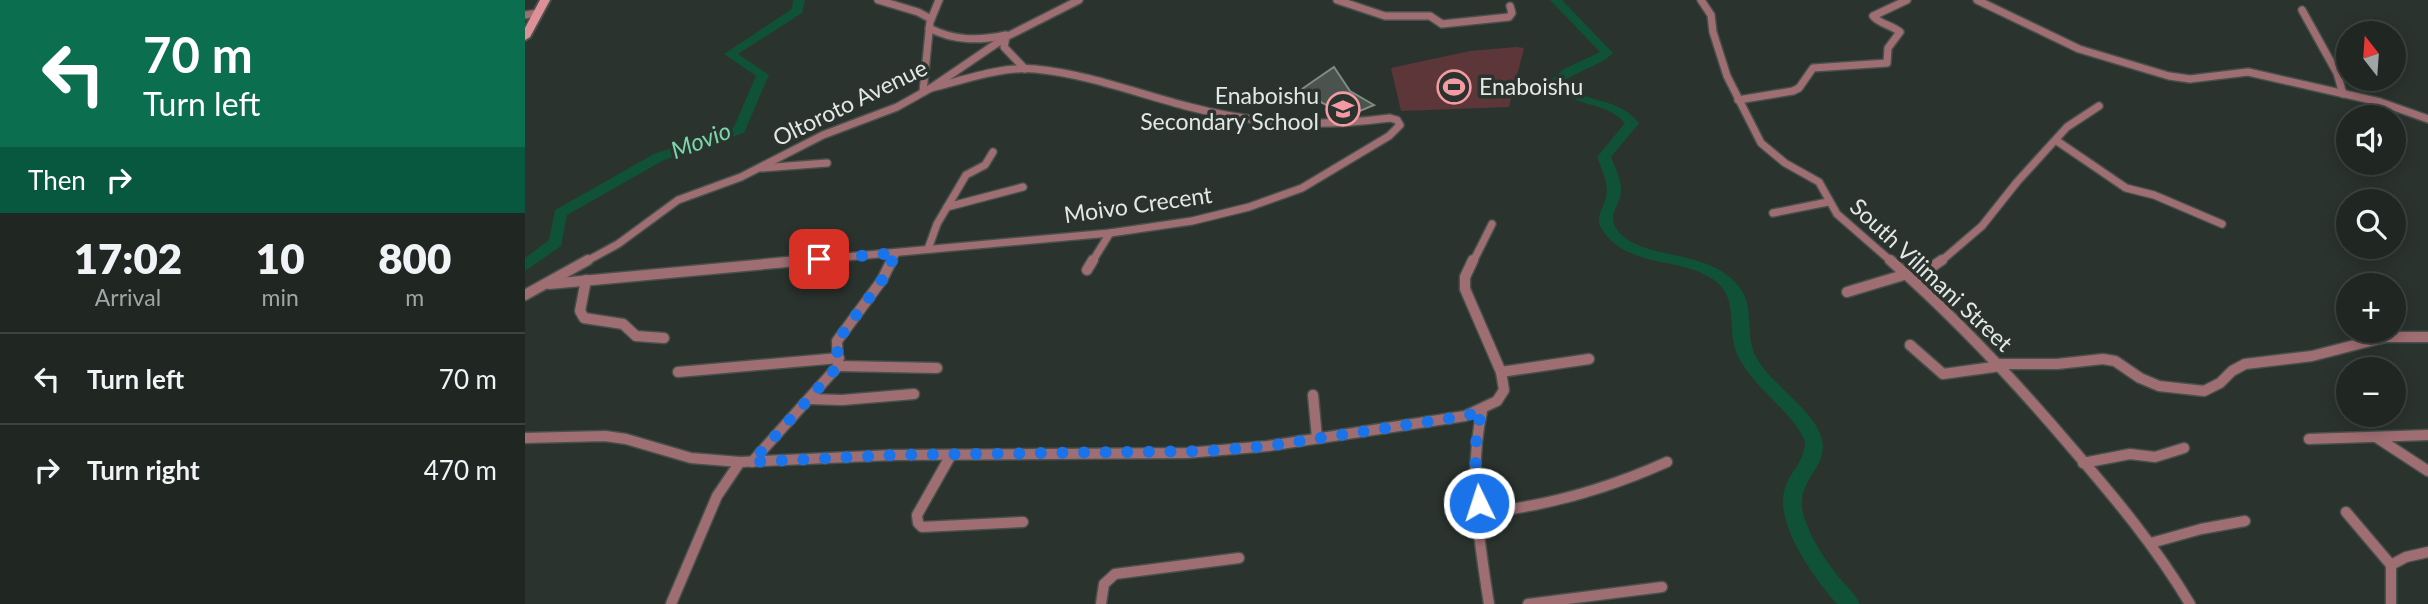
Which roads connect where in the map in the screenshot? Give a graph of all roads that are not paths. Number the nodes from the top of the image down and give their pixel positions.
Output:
1 (545, 0) edge
2 (878, 0) edge
3 (939, 0) edge
4 (1079, 0) edge
5 (1337, 0) edge
6 (1701, 0) edge
7 (1907, 0) edge
8 (1977, 0) edge
9 (1510, 6) dead end
10 (2302, 10) dead end
11 (538, 13) junction
12 (525, 15) edge
13 (931, 19) junction
14 (929, 28) junction
15 (1016, 32) junction
16 (525, 37) edge
17 (1006, 37) junction
18 (1025, 69) junction
19 (927, 90) junction
20 (2343, 94) junction
21 (1738, 100) junction
22 (2098, 106) dead end
23 (2428, 119) edge
24 (2057, 141) junction
25 (993, 152) dead end
26 (827, 163) dead end
27 (761, 168) junction
28 (1023, 187) dead end
29 (1828, 202) junction
30 (947, 207) junction
31 (1773, 213) dead end
32 (2222, 223) dead end
33 (1492, 224) dead end
34 (1109, 233) junction
35 (928, 249) junction
36 (896, 253) junction
37 (1087, 270) dead end
38 (1910, 277) junction
39 (586, 280) junction
40 (549, 284) junction
41 (1847, 292) dead end
42 (525, 295) edge
43 (2428, 337) edge
44 (664, 338) dead end
45 (1910, 345) dead end
46 (1589, 359) dead end
47 (838, 362) junction
48 (2001, 365) junction
49 (937, 368) dead end
50 (678, 372) dead end
51 (1501, 372) junction
52 (914, 394) dead end
53 (1313, 395) dead end
54 (809, 399) junction
55 (1482, 411) junction
56 (2428, 435) edge
57 (2376, 437) junction
58 (525, 438) edge
59 (1317, 439) junction
60 (2309, 439) dead end
61 (2184, 448) dead end
62 (951, 455) junction
63 (746, 462) junction
64 (1667, 462) dead end
65 (2083, 463) junction
66 (2428, 471) edge
67 (2346, 512) dead end
68 (1479, 513) junction
69 (2245, 521) dead end
70 (1023, 522) dead end
71 (2151, 543) junction
72 (2428, 552) edge
73 (1239, 558) dead end
74 (2391, 565) junction
75 (1662, 587) dead end
76 (671, 604) edge
77 (1101, 604) edge
78 (1489, 604) edge
79 (1528, 604) edge
80 (2190, 604) edge
81 (2391, 604) edge

1 - 11 street
2 - 13 street
3 - 13 street
4 - 15 street, Oltoroto Avenue
5 - 9 street
6 - 21 street, South Vilimani Street
7 - 21 street
8 - 20 street
10 - 20 street
11 - 12 street
11 - 16 street
13 - 14 street
14 - 15 street
14 - 19 street
15 - 17 street, Oltoroto Avenue
17 - 18 street
17 - 19 street, Oltoroto Avenue
18 - 19 street, Moivo Crecent
18 - 34 street, Moivo Crecent
19 - 27 street, Oltoroto Avenue
20 - 23 street
21 - 29 street, South Vilimani Street
22 - 24 street
24 - 32 street
24 - 38 street
25 - 30 street
26 - 27 street
27 - 40 street, Oltoroto Avenue
28 - 30 street
29 - 31 street
29 - 38 street, South Vilimani Street
30 - 35 street
33 - 51 street
34 - 35 street, Moivo Crecent
34 - 37 street
35 - 36 street, Moivo Crecent
36 - 39 street, Moivo Crecent
36 - 47 street
38 - 41 street
38 - 48 street, South Vilimani Street
39 - 40 street, Moivo Crecent
39 - 44 street
40 - 42 street, Oltoroto Avenue
43 - 48 street
45 - 48 street
46 - 51 street
47 - 49 street
47 - 50 street
47 - 54 street
48 - 65 street, South Vilimani Street
51 - 55 street
52 - 54 street
53 - 59 street
54 - 63 street
55 - 59 street
55 - 68 street
56 - 57 street
57 - 60 street
57 - 66 street
58 - 63 street
59 - 62 street
61 - 65 street
62 - 63 street
62 - 70 street
63 - 76 street
64 - 68 street
65 - 71 street, South Vilimani Street
67 - 74 street
68 - 78 street
69 - 71 street
71 - 80 street, South Vilimani Street
72 - 74 street
73 - 77 street
74 - 81 street
75 - 79 street

